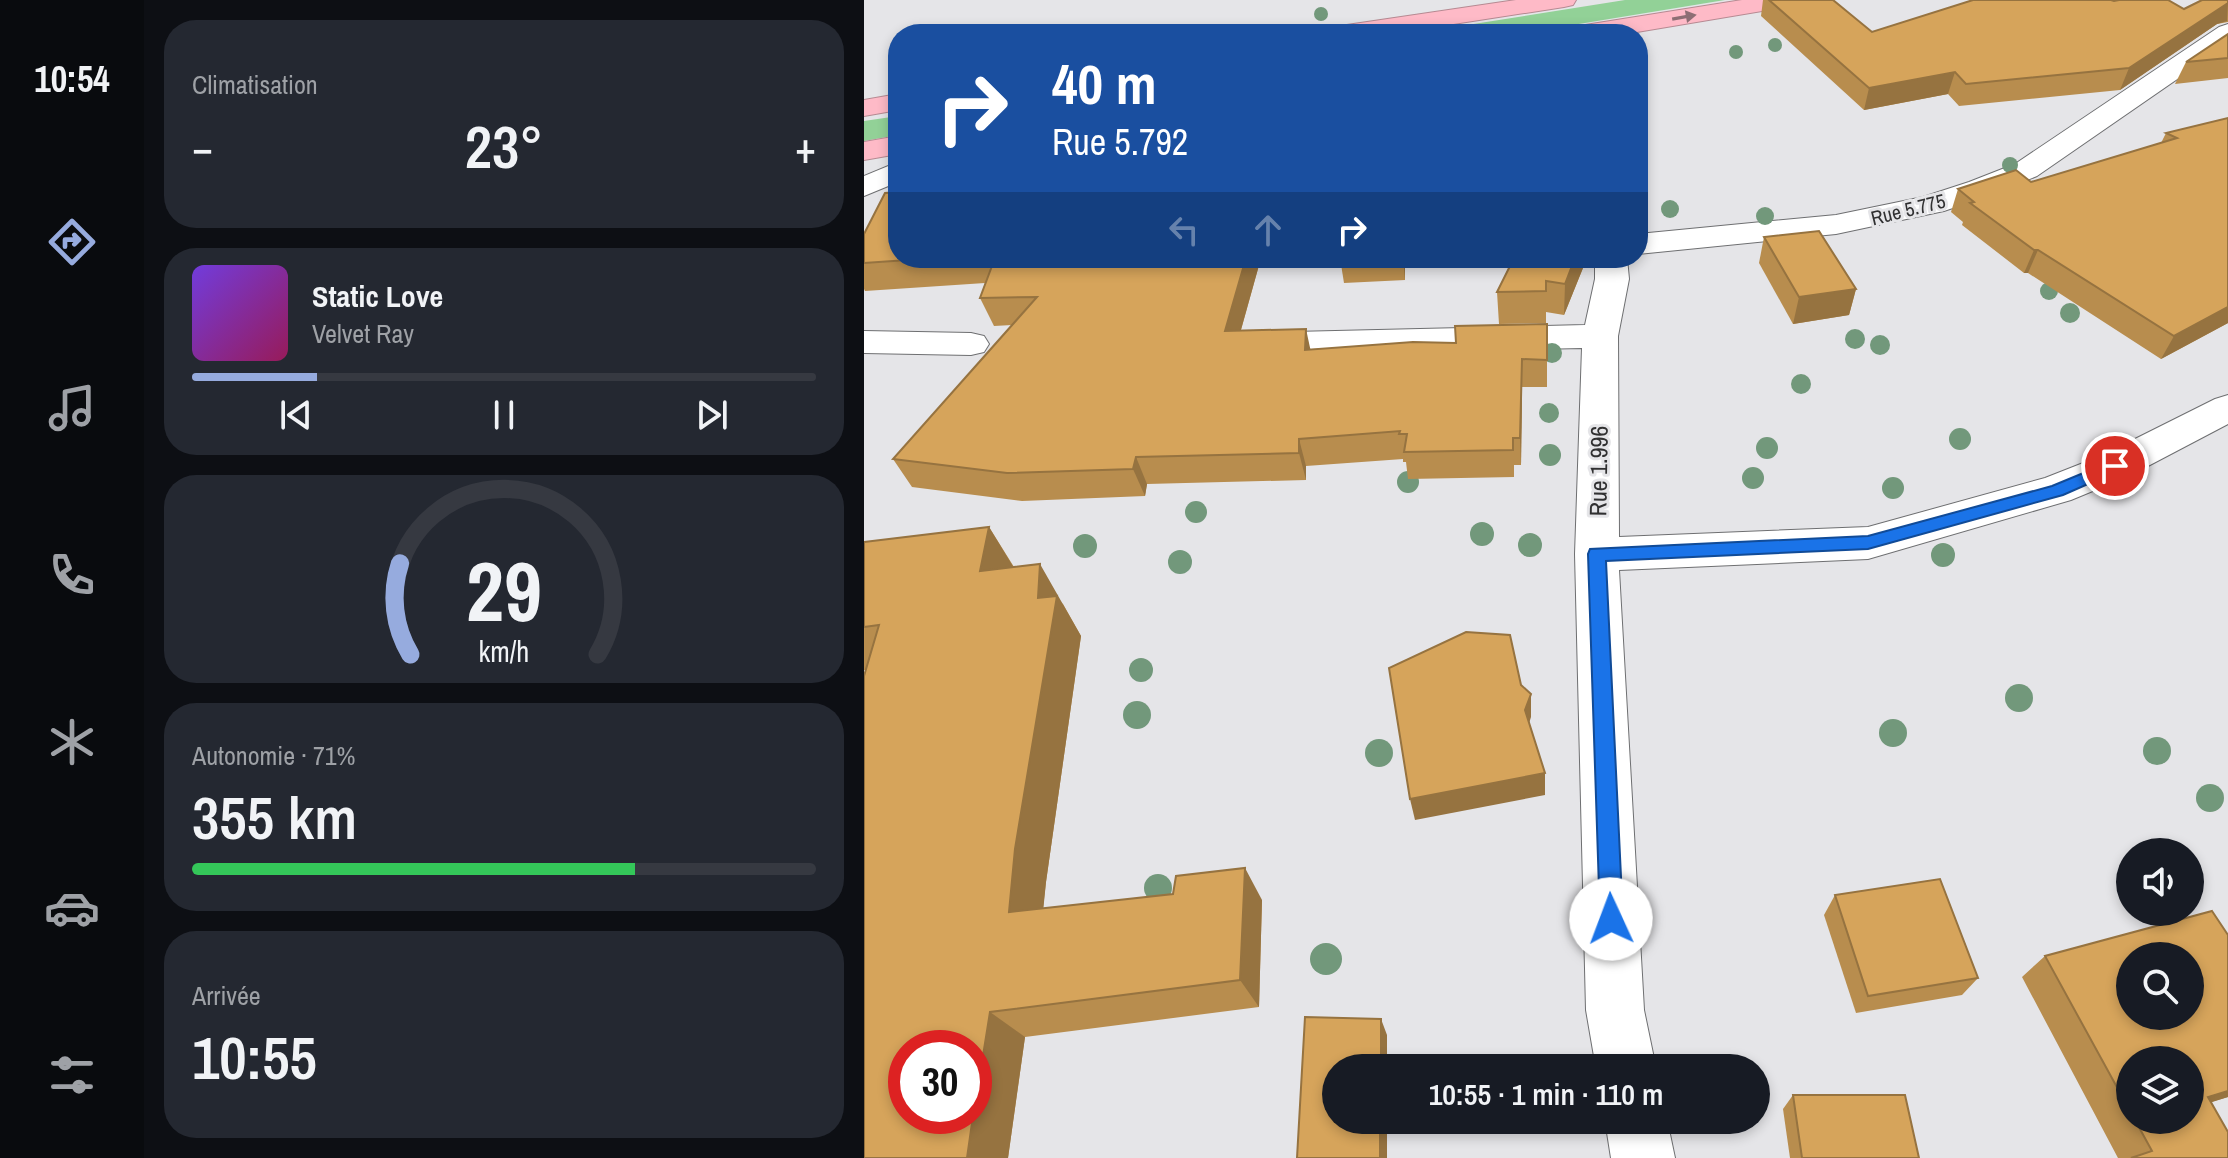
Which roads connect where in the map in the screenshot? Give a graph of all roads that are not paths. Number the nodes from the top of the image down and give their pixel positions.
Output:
1 (1564, 0) edge
2 (1786, 0) edge
3 (1406, 24) edge
4 (1640, 24) edge
5 (2228, 32) edge
6 (888, 104) edge
7 (864, 108) edge
8 (888, 147) edge
9 (864, 151) edge
10 (888, 176) edge
11 (864, 187) edge
12 (1648, 243) edge
13 (1611, 268) edge
14 (1600, 336) junction
15 (864, 342) edge
16 (1293, 343) edge
17 (971, 344) dead end
18 (2228, 408) edge
19 (1597, 554) junction
20 (1623, 1054) edge
21 (1639, 1134) edge
22 (1643, 1158) edge

1 - 3 highway
4 -> 2 highway
5 - 12 street, Rue 5.775
6 - 7 highway
8 - 9 highway
10 - 11 street
13 - 14 street, Rue 1.996
14 - 16 street
14 - 19 street, Rue 1.996
15 - 17 street
18 - 19 street
19 - 20 street, Rue 1.996
21 - 22 street

